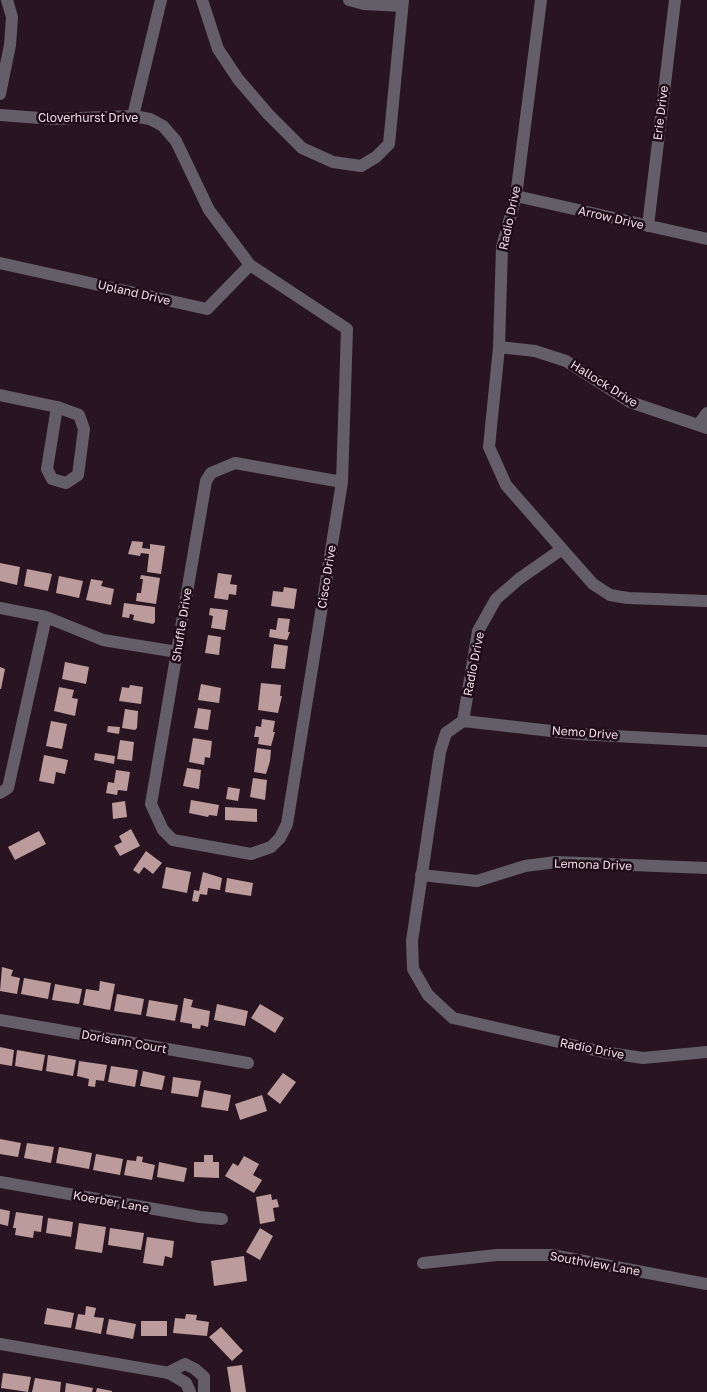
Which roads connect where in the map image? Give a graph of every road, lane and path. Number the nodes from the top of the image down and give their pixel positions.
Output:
1 (7, 0) edge
2 (161, 0) edge
3 (202, 0) edge
4 (349, 0) edge
5 (541, 0) edge
6 (675, 0) edge
7 (402, 3) edge
8 (0, 94) edge
9 (0, 115) edge
10 (133, 116) junction
11 (516, 196) junction
12 (648, 226) junction
13 (707, 240) edge
14 (0, 263) edge
15 (250, 265) junction
16 (347, 329) joint
17 (499, 347) junction
18 (0, 394) edge
19 (57, 407) junction
20 (707, 413) edge
21 (702, 426) edge
22 (342, 482) junction
23 (562, 549) junction
24 (707, 601) edge
25 (0, 608) edge
26 (46, 617) junction
27 (177, 652) junction
28 (463, 721) junction
29 (707, 741) edge
30 (4, 790) edge
31 (151, 804) joint
32 (707, 868) edge
33 (421, 875) junction
34 (0, 1020) edge
35 (707, 1052) edge
36 (248, 1063) dead end
37 (0, 1182) edge
38 (222, 1219) dead end
39 (423, 1263) dead end
40 (707, 1284) edge
41 (0, 1344) edge
42 (167, 1373) junction
43 (188, 1387) edge
44 (204, 1392) edge

1 - 8 street
2 - 10 street
3 - 7 street
4 - 7 street
5 - 11 street, Radio Drive
6 - 12 street, Erie Drive
9 - 10 street, Cloverhurst Drive
10 - 15 street, Cloverhurst Drive
11 - 12 street, Arrow Drive
11 - 17 street, Radio Drive
12 - 13 street, Arrow Drive
14 - 15 street, Upland Drive
15 - 16 street, Cloverhurst Drive
16 - 22 street, Cisco Drive
17 - 21 street, Hallock Drive
17 - 23 street, Radio Drive
18 - 19 street
19 - 19 street
20 - 21 street, Hallock Drive
22 - 27 street, Shuffle Drive
22 - 31 street, Cisco Drive
23 - 24 street
23 - 28 street, Radio Drive
25 - 26 street
26 - 27 street
26 - 30 street
27 - 31 street, Shuffle Drive
28 - 29 street, Nemo Drive
28 - 33 street, Radio Drive
32 - 33 street, Lemona Drive
33 - 35 street, Radio Drive
34 - 36 street, Dorisann Court
37 - 38 street, Koerber Lane
39 - 40 street, Southview Lane
41 - 42 street
42 - 43 street
42 - 44 street

